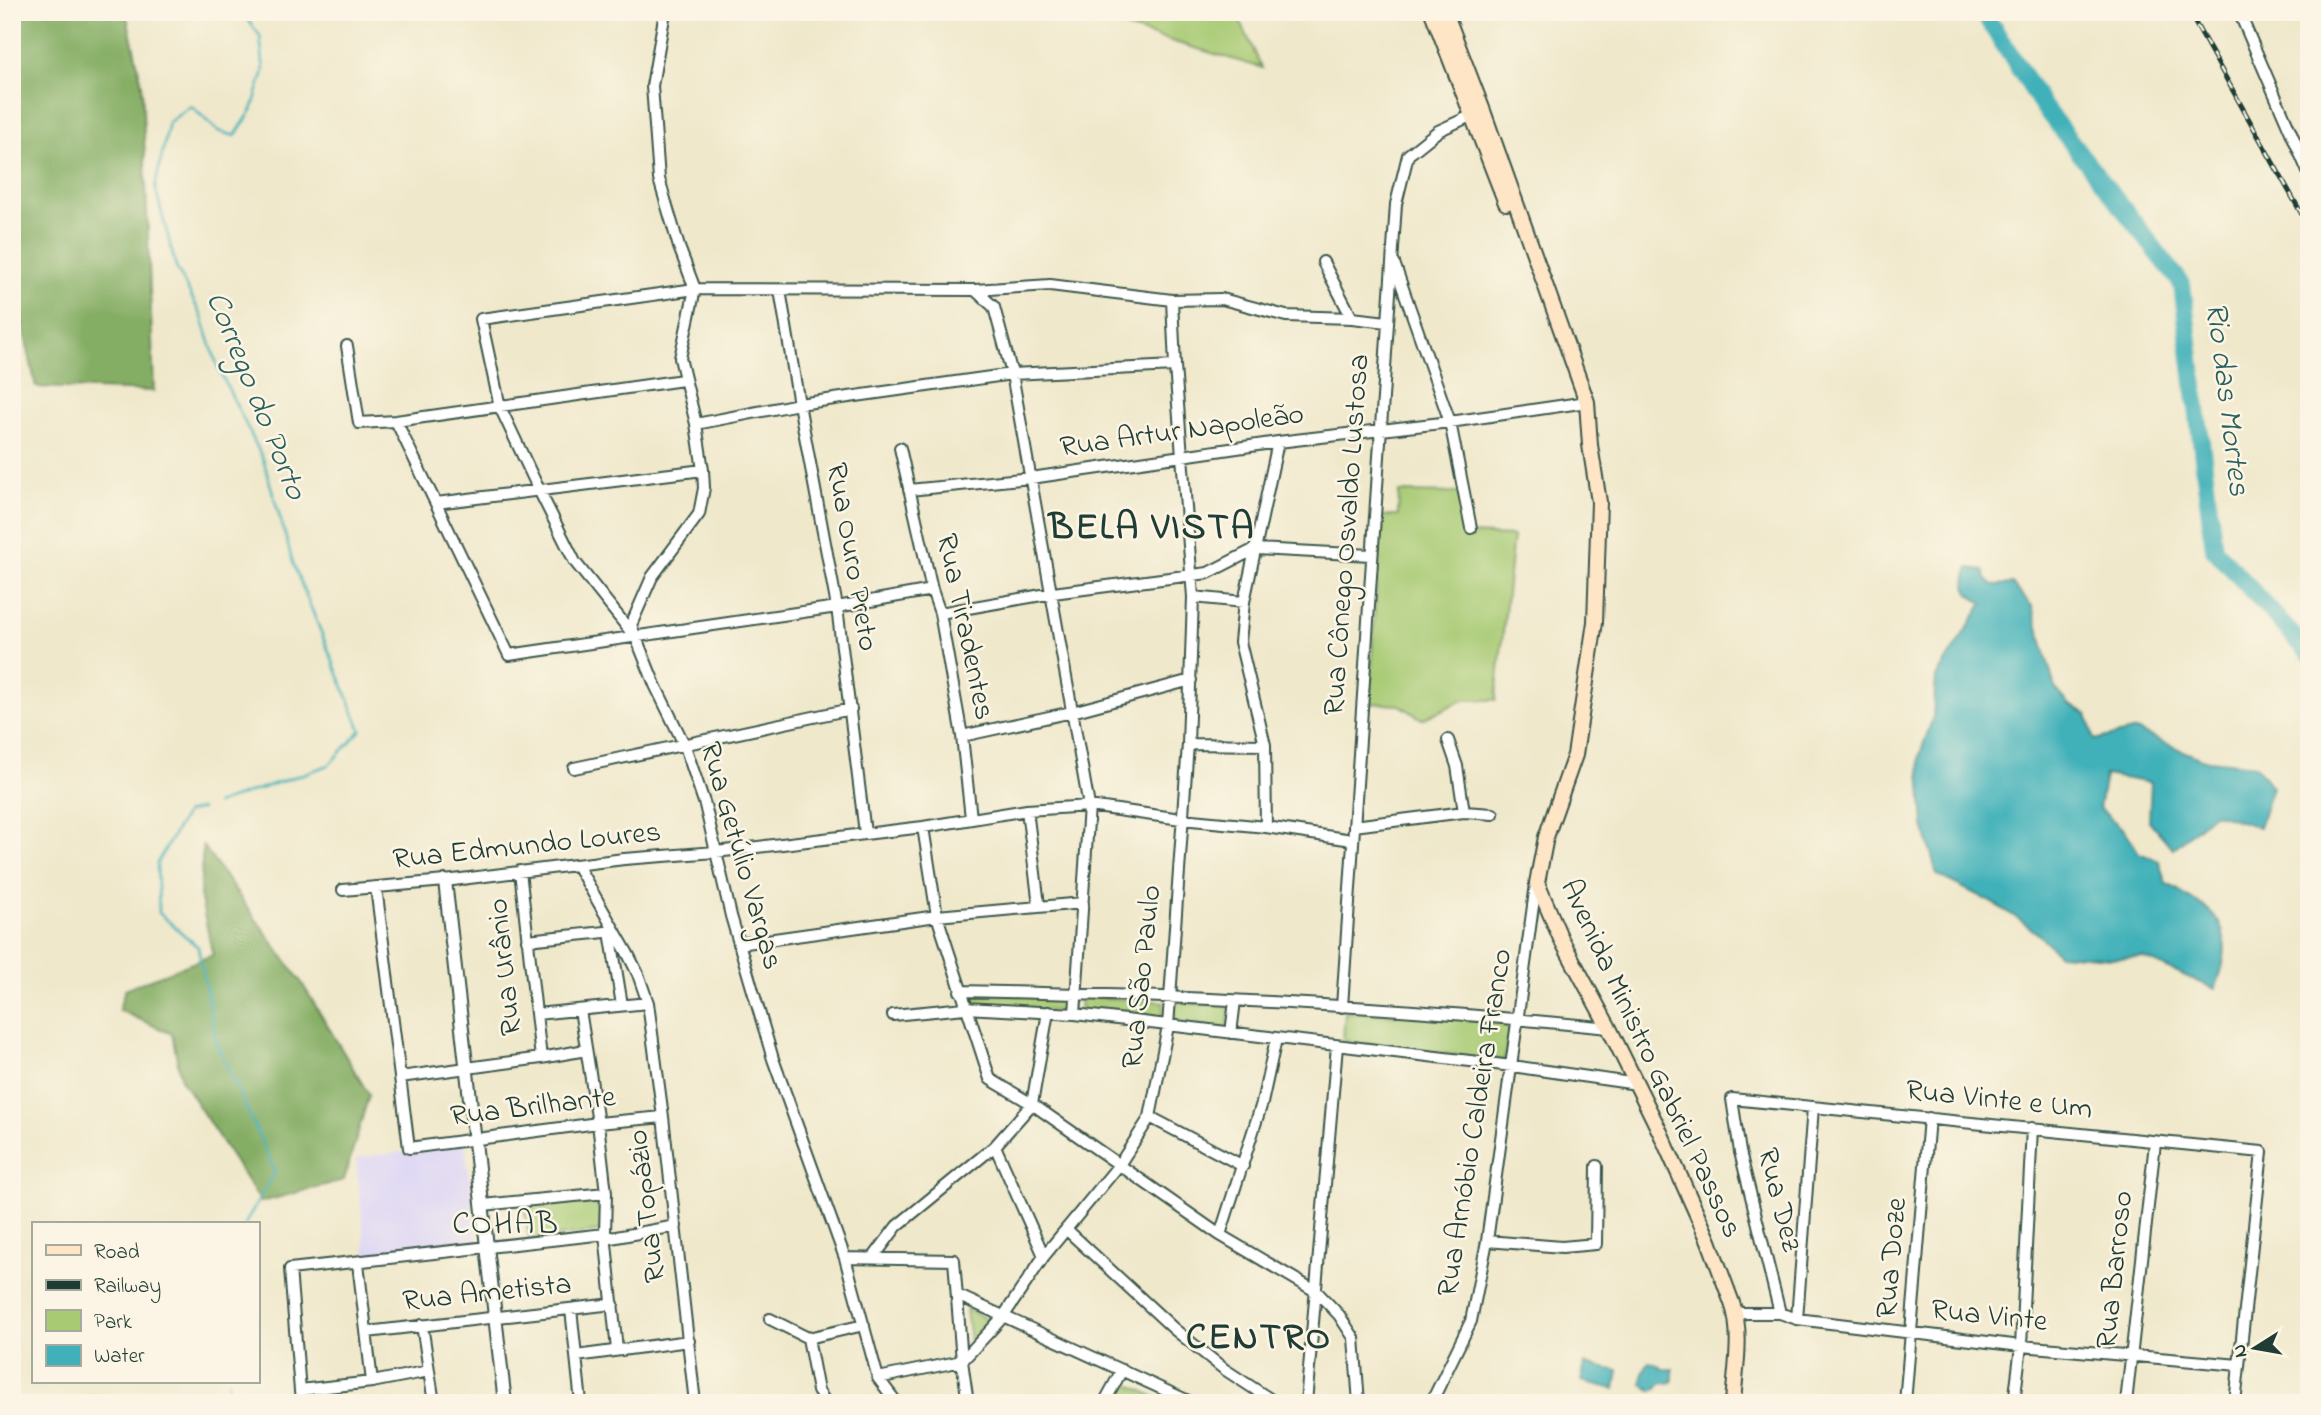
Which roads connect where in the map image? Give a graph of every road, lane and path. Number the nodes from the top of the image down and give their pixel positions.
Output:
1 (665, 12) edge
2 (1432, 12) edge
3 (1445, 12) edge
4 (2239, 12) edge
5 (1477, 113) junction
6 (2309, 174) edge
7 (1393, 260) junction
8 (1323, 262) dead end
9 (695, 289) junction
10 (780, 290) junction
11 (975, 290) junction
12 (1172, 300) junction
13 (1352, 318) junction
14 (1387, 322) junction
15 (346, 346) dead end
16 (1175, 366) junction
17 (1012, 374) junction
18 (683, 380) junction
19 (1583, 403) junction
20 (799, 404) junction
21 (500, 407) junction
22 (396, 421) junction
23 (1450, 422) junction
24 (696, 424) junction
25 (1379, 430) junction
26 (1278, 442) junction
27 (901, 448) dead end
28 (1183, 457) junction
29 (703, 470) junction
30 (1031, 478) junction
31 (538, 490) junction
32 (909, 490) junction
33 (436, 503) junction
34 (1471, 528) dead end
35 (1255, 549) junction
36 (1371, 555) junction
37 (1193, 576) junction
38 (932, 590) junction
39 (1053, 593) junction
40 (1194, 597) junction
41 (1244, 602) junction
42 (837, 607) junction
43 (940, 613) junction
44 (635, 637) junction
45 (1191, 680) junction
46 (852, 709) junction
47 (1072, 712) junction
48 (962, 736) junction
49 (1448, 740) dead end
50 (1188, 744) junction
51 (1265, 745) junction
52 (685, 746) junction
53 (574, 768) dead end
54 (1089, 806) junction
55 (1027, 810) junction
56 (1464, 812) junction
57 (1493, 814) dead end
58 (971, 818) junction
59 (1181, 820) junction
60 (1354, 826) junction
61 (923, 827) junction
62 (1266, 827) junction
63 (865, 833) junction
64 (1352, 840) junction
65 (716, 852) junction
66 (577, 865) junction
67 (520, 870) junction
68 (445, 881) junction
69 (1536, 883) junction
70 (376, 887) junction
71 (343, 890) dead end
72 (1083, 903) junction
73 (1039, 905) junction
74 (937, 916) junction
75 (612, 932) junction
76 (527, 940) junction
77 (738, 944) junction
78 (960, 991) junction
79 (1076, 993) junction
80 (1170, 999) junction
81 (1235, 1001) junction
82 (648, 1003) junction
83 (622, 1005) junction
84 (1342, 1007) junction
85 (965, 1008) junction
86 (580, 1010) junction
87 (1048, 1012) junction
88 (536, 1014) junction
89 (1075, 1014) junction
90 (893, 1015) dead end
91 (1517, 1020) junction
92 (1168, 1026) junction
93 (1609, 1028) junction
94 (1231, 1033) junction
95 (1276, 1039) junction
96 (1337, 1046) junction
97 (586, 1050) junction
98 (541, 1058) junction
99 (1512, 1066) junction
100 (467, 1068) junction
101 (400, 1077) junction
102 (1637, 1084) junction
103 (1732, 1099) joint
104 (1032, 1104) junction
105 (1814, 1107) junction
106 (1150, 1117) junction
107 (663, 1118) junction
108 (1929, 1118) junction
109 (598, 1123) junction
110 (2032, 1128) junction
111 (476, 1140) junction
112 (2155, 1143) junction
113 (995, 1146) junction
114 (1119, 1165) junction
115 (1243, 1166) junction
116 (1597, 1166) dead end
117 (606, 1193) junction
118 (483, 1205) junction
119 (676, 1226) junction
120 (1066, 1229) junction
121 (605, 1234) junction
122 (1220, 1235) junction
123 (1487, 1241) junction
124 (488, 1246) junction
125 (1044, 1256) junction
126 (845, 1258) junction
127 (873, 1258) junction
128 (358, 1263) junction
129 (1317, 1292) junction
130 (957, 1295) junction
131 (613, 1304) junction
132 (571, 1309) junction
133 (1736, 1313) junction
134 (1780, 1313) junction
135 (1003, 1317) junction
136 (495, 1319) junction
137 (770, 1319) dead end
138 (1797, 1320) junction
139 (422, 1325) junction
140 (864, 1325) junction
141 (367, 1332) junction
142 (1912, 1334) junction
143 (808, 1338) junction
144 (689, 1341) junction
145 (2021, 1346) junction
146 (617, 1350) junction
147 (576, 1356) junction
148 (2131, 1356) junction
149 (962, 1361) junction
150 (2239, 1364) junction
151 (1122, 1370) junction
152 (429, 1371) junction
153 (878, 1378) junction
154 (372, 1382) junction
155 (300, 1390) junction
156 (301, 1403) edge
157 (434, 1403) edge
158 (505, 1403) edge
159 (581, 1403) edge
160 (695, 1403) edge
161 (826, 1403) edge
162 (897, 1403) edge
163 (968, 1403) edge
164 (1104, 1403) edge
165 (1193, 1403) edge
166 (1276, 1403) edge
167 (1306, 1403) edge
168 (1359, 1403) edge
169 (1431, 1403) edge
170 (1733, 1403) edge
171 (1905, 1403) edge
172 (2014, 1403) edge
173 (2126, 1403) edge
174 (2235, 1403) edge

1 - 9 street
2 - 5 main road
3 - 5 main road, Avenida Ministro Gabriel Passos
4 - 6 street
5 - 7 street, Rua Cônego Osvaldo Lustosa
5 - 19 main road, Avenida Ministro Gabriel Passos
7 - 14 street, Rua Cônego Osvaldo Lustosa
7 - 23 street
8 - 13 street
9 - 10 street
9 - 18 street
9 - 21 street
10 - 11 street
10 - 20 street, Rua Ouro Preto
11 - 12 street
11 - 17 street
12 - 13 street
12 - 16 street, Rua São Paulo
13 - 14 street
14 - 25 street, Rua Cônego Osvaldo Lustosa
15 - 22 street
16 - 17 street
16 - 28 street, Rua São Paulo
17 - 20 street
17 - 30 street
18 - 21 street
18 - 24 street
19 - 23 street, Rua Artur Napoleão
19 - 69 main road, Avenida Ministro Gabriel Passos
20 - 24 street
20 - 42 street, Rua Ouro Preto
21 - 22 street
21 - 31 street
22 - 33 street
23 - 25 street, Rua Artur Napoleão
23 - 34 street
24 - 29 street
25 - 26 street, Rua Artur Napoleão
25 - 36 street, Rua Cônego Osvaldo Lustosa
26 - 28 street, Rua Artur Napoleão
26 - 35 street
27 - 32 street, Rua Tiradentes
28 - 30 street, Rua Artur Napoleão
28 - 37 street, Rua São Paulo
29 - 31 street
29 - 44 street
30 - 32 street, Rua Artur Napoleão
30 - 39 street
31 - 33 street
31 - 44 street
32 - 38 street, Rua Tiradentes
33 - 44 street
35 - 36 street
35 - 37 street
35 - 41 street
36 - 60 street, Rua Cônego Osvaldo Lustosa
37 - 39 street
37 - 40 street, Rua São Paulo
38 - 42 street
38 - 43 street, Rua Tiradentes
39 - 43 street
39 - 47 street
40 - 41 street
40 - 45 street, Rua São Paulo
41 - 51 street
42 - 44 street
42 - 46 street, Rua Ouro Preto
43 - 48 street, Rua Tiradentes
44 - 52 street, Rua Getúlio Vargas
45 - 47 street
45 - 50 street, Rua São Paulo
46 - 52 street
46 - 63 street, Rua Ouro Preto
47 - 48 street
47 - 54 street
48 - 58 street, Rua Tiradentes
49 - 56 street
50 - 51 street
50 - 59 street, Rua São Paulo
51 - 62 street
52 - 53 street
52 - 65 street, Rua Getúlio Vargas
54 - 55 street, Rua Edmundo Loures
54 - 59 street, Rua Edmundo Loures
54 - 72 street
55 - 58 street, Rua Edmundo Loures
55 - 73 street
56 - 57 street
56 - 60 street
58 - 61 street, Rua Edmundo Loures
59 - 62 street, Rua Edmundo Loures
59 - 80 street, Rua São Paulo
60 - 64 street, Rua Cônego Osvaldo Lustosa
61 - 63 street, Rua Edmundo Loures
61 - 74 street
62 - 64 street, Rua Edmundo Loures
63 - 65 street, Rua Edmundo Loures
64 - 84 street, Rua Cônego Osvaldo Lustosa
65 - 66 street, Rua Edmundo Loures
65 - 77 street, Rua Getúlio Vargas
66 - 67 street, Rua Edmundo Loures
66 - 75 street, Rua Topázio
67 - 68 street, Rua Edmundo Loures
67 - 76 street, Rua Urânio
68 - 70 street, Rua Edmundo Loures
68 - 100 street
69 - 91 street, Rua Arnóbio Caldeira Franco
69 - 93 main road, Avenida Ministro Gabriel Passos
70 - 71 street, Rua Edmundo Loures
70 - 101 street
72 - 73 street
72 - 79 street
73 - 74 street
74 - 77 street
74 - 78 street
75 - 76 street
75 - 82 street, Rua Topázio
75 - 83 street
76 - 88 street, Rua Urânio
77 - 126 street, Rua Getúlio Vargas
78 - 79 street
78 - 85 street
79 - 80 street
79 - 89 street
80 - 81 street
80 - 92 street, Rua São Paulo
81 - 84 street
81 - 94 street
82 - 83 street
82 - 107 street, Rua Topázio
83 - 86 street
84 - 91 street
85 - 87 street
85 - 90 street
85 - 104 street
86 - 88 street
86 - 97 street
87 - 89 street
87 - 104 street
88 - 98 street, Rua Urânio
89 - 92 street
91 - 93 street
91 - 99 street, Rua Arnóbio Caldeira Franco
92 - 94 street
92 - 106 street, Rua São Paulo
93 - 102 main road, Avenida Ministro Gabriel Passos
94 - 95 street
95 - 96 street
95 - 115 street
96 - 99 street
96 - 129 street
97 - 98 street
97 - 109 street
98 - 100 street
99 - 102 street
99 - 123 street, Rua Arnóbio Caldeira Franco
100 - 101 street
100 - 111 street
101 - 111 street, Rua Brilhante
102 - 133 main road, Avenida Ministro Gabriel Passos
103 - 105 street, Rua Vinte e Um
103 - 134 street, Rua Dez
104 - 113 street
104 - 114 street
105 - 108 street, Rua Vinte e Um
105 - 138 street
106 - 114 street, Rua São Paulo
106 - 115 street
107 - 109 street, Rua Brilhante
107 - 119 street, Rua Topázio
108 - 110 street, Rua Vinte e Um
108 - 142 street, Rua Doze
109 - 111 street, Rua Brilhante
109 - 117 street
110 - 112 street, Rua Vinte e Um
110 - 145 street
111 - 118 street
112 - 148 street, Rua Barroso
112 - 150 street, Rua Vinte e Um
113 - 125 street
113 - 127 street
114 - 120 street, Rua São Paulo
114 - 122 street
115 - 122 street
116 - 123 street
117 - 118 street
117 - 121 street
118 - 124 street
119 - 121 street
119 - 144 street, Rua Topázio
120 - 125 street, Rua São Paulo
120 - 166 street
121 - 124 street
121 - 131 street
122 - 129 street
123 - 169 street, Rua Arnóbio Caldeira Franco
124 - 128 street
124 - 136 street
125 - 135 street, Rua São Paulo
126 - 127 street
126 - 140 street, Rua Getúlio Vargas
127 - 130 street
128 - 141 street
128 - 155 street
129 - 167 street
129 - 168 street
130 - 135 street
130 - 149 street
131 - 132 street, Rua Ametista
131 - 146 street
132 - 136 street, Rua Ametista
132 - 147 street
133 - 134 street, Rua Vinte
133 - 170 main road, Avenida Ministro Gabriel Passos
134 - 138 street, Rua Vinte
135 - 149 street, Rua São Paulo
135 - 151 street
136 - 139 street, Rua Ametista
136 - 158 street
137 - 143 street
138 - 142 street, Rua Vinte
139 - 141 street, Rua Ametista
139 - 152 street
140 - 143 street
140 - 153 street, Rua Getúlio Vargas
141 - 154 street
142 - 145 street, Rua Vinte
142 - 171 street, Rua Doze
143 - 161 street
144 - 146 street
144 - 160 street, Rua Topázio
145 - 148 street, Rua Vinte
145 - 172 street
146 - 147 street
147 - 159 street
148 - 150 street, Rua Vinte
148 - 173 street, Rua Barroso
149 - 153 street
149 - 163 street
150 - 174 street
151 - 164 street
151 - 165 street
152 - 154 street
152 - 157 street
153 - 162 street, Rua Getúlio Vargas
154 - 155 street
155 - 156 street

